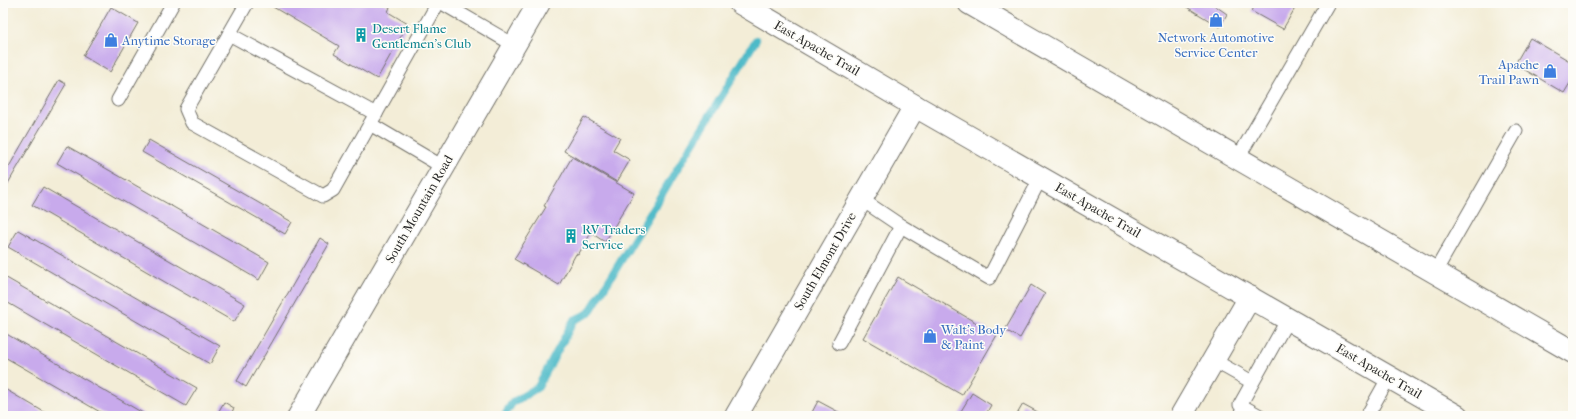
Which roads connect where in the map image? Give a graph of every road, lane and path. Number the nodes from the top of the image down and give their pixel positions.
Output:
1 (173, 3) edge
2 (247, 3) edge
3 (438, 3) edge
4 (442, 3) edge
5 (539, 3) edge
6 (740, 3) edge
7 (969, 3) edge
8 (1328, 3) edge
9 (229, 34) junction
10 (514, 45) junction
11 (118, 100) dead end
12 (915, 106) junction
13 (373, 119) junction
14 (1516, 131) dead end
15 (1238, 158) junction
16 (444, 167) junction
17 (1041, 177) junction
18 (861, 199) junction
19 (901, 226) junction
20 (1435, 272) junction
21 (1250, 297) junction
22 (1288, 319) junction
23 (838, 343) dead end
24 (1573, 352) edge
25 (1213, 360) junction
26 (1389, 377) junction
27 (1252, 382) junction
28 (299, 416) edge
29 (736, 416) edge
30 (1181, 416) edge
31 (1260, 416) edge
32 (1367, 416) edge
33 (1457, 416) edge

1 - 11 lane
2 - 9 lane
3 - 13 lane
4 - 10 lane
5 - 10 main road, South Mountain Road
6 - 12 main road, East Apache Trail
7 - 15 main road
8 - 15 lane
9 - 13 lane
9 - 13 lane
10 - 16 main road, South Mountain Road
12 - 17 main road, East Apache Trail
12 - 18 main road, South Elmont Drive
13 - 16 lane
14 - 20 lane
15 - 20 main road
16 - 28 main road, South Mountain Road
17 - 19 lane
17 - 21 main road, East Apache Trail
18 - 19 lane
18 - 29 main road, South Elmont Drive
19 - 23 lane
20 - 24 main road
21 - 22 main road, East Apache Trail
21 - 25 main road
22 - 26 main road, East Apache Trail
22 - 27 lane
25 - 27 lane
25 - 30 main road
26 - 32 lane
26 - 33 main road, East Apache Trail
27 - 31 lane

